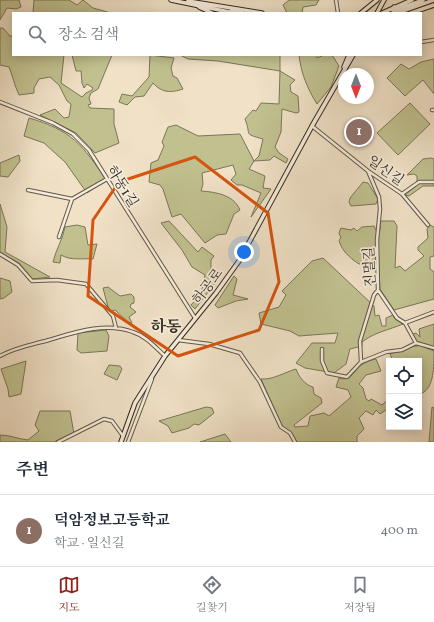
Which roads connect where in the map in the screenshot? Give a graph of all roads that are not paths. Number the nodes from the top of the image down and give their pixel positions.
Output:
1 (171, 0) edge
2 (336, 0) edge
3 (377, 0) edge
4 (384, 0) edge
5 (412, 0) edge
6 (423, 0) edge
7 (434, 0) edge
8 (186, 1) edge
9 (194, 4) junction
10 (434, 5) edge
11 (395, 11) edge
12 (210, 12) edge
13 (230, 12) edge
14 (237, 12) edge
15 (257, 12) edge
16 (338, 12) edge
17 (362, 12) edge
18 (378, 12) edge
19 (414, 12) edge
20 (434, 40) edge
21 (422, 42) edge
22 (349, 56) edge
23 (353, 56) edge
24 (344, 68) edge
25 (345, 68) edge
26 (338, 79) edge
27 (0, 102) edge
28 (312, 126) junction
29 (368, 171) junction
30 (107, 178) junction
31 (434, 182) edge
32 (28, 190) dead end
33 (402, 194) junction
34 (72, 199) junction
35 (428, 225) dead end
36 (59, 237) dead end
37 (0, 254) edge
38 (378, 290) junction
39 (434, 312) edge
40 (195, 318) junction
41 (405, 323) junction
42 (116, 328) junction
43 (178, 340) junction
44 (416, 343) junction
45 (434, 348) edge
46 (322, 349) dead end
47 (0, 356) edge
48 (165, 356) junction
49 (361, 362) junction
50 (154, 374) junction
51 (123, 436) junction
52 (58, 442) edge
53 (121, 442) edge
54 (128, 442) edge
55 (295, 442) edge

1 - 9 main road
2 - 16 street
3 - 17 main road
4 - 18 main road
5 - 11 main road
6 - 11 main road
7 - 11 main road
8 - 14 main road
8 - 15 main road
9 - 12 main road
9 - 13 main road
10 - 19 main road
20 - 21 street
22 - 24 main road
23 - 25 main road, 하공로
26 - 28 main road, 하공로
27 - 30 street, 하동1길
28 - 29 street, 일신길
28 - 40 main road, 하공로
29 - 33 street, 일신길
29 - 38 street, 진멀길
30 - 34 street
30 - 40 street, 하동1길
31 - 33 street, 일신길
32 - 34 street
33 - 35 street
34 - 36 street
37 - 42 street
38 - 41 street, 진멀길
38 - 49 street
39 - 41 street
40 - 43 main road, 하공로
41 - 44 street, 진멀길
42 - 47 street
42 - 48 street
43 - 48 main road, 하공로
43 - 55 street
44 - 45 street
44 - 49 street
46 - 49 street
48 - 50 main road, 하공로
50 - 51 main road, 하공로
50 - 54 street
51 - 52 street
51 - 53 main road, 하공로

